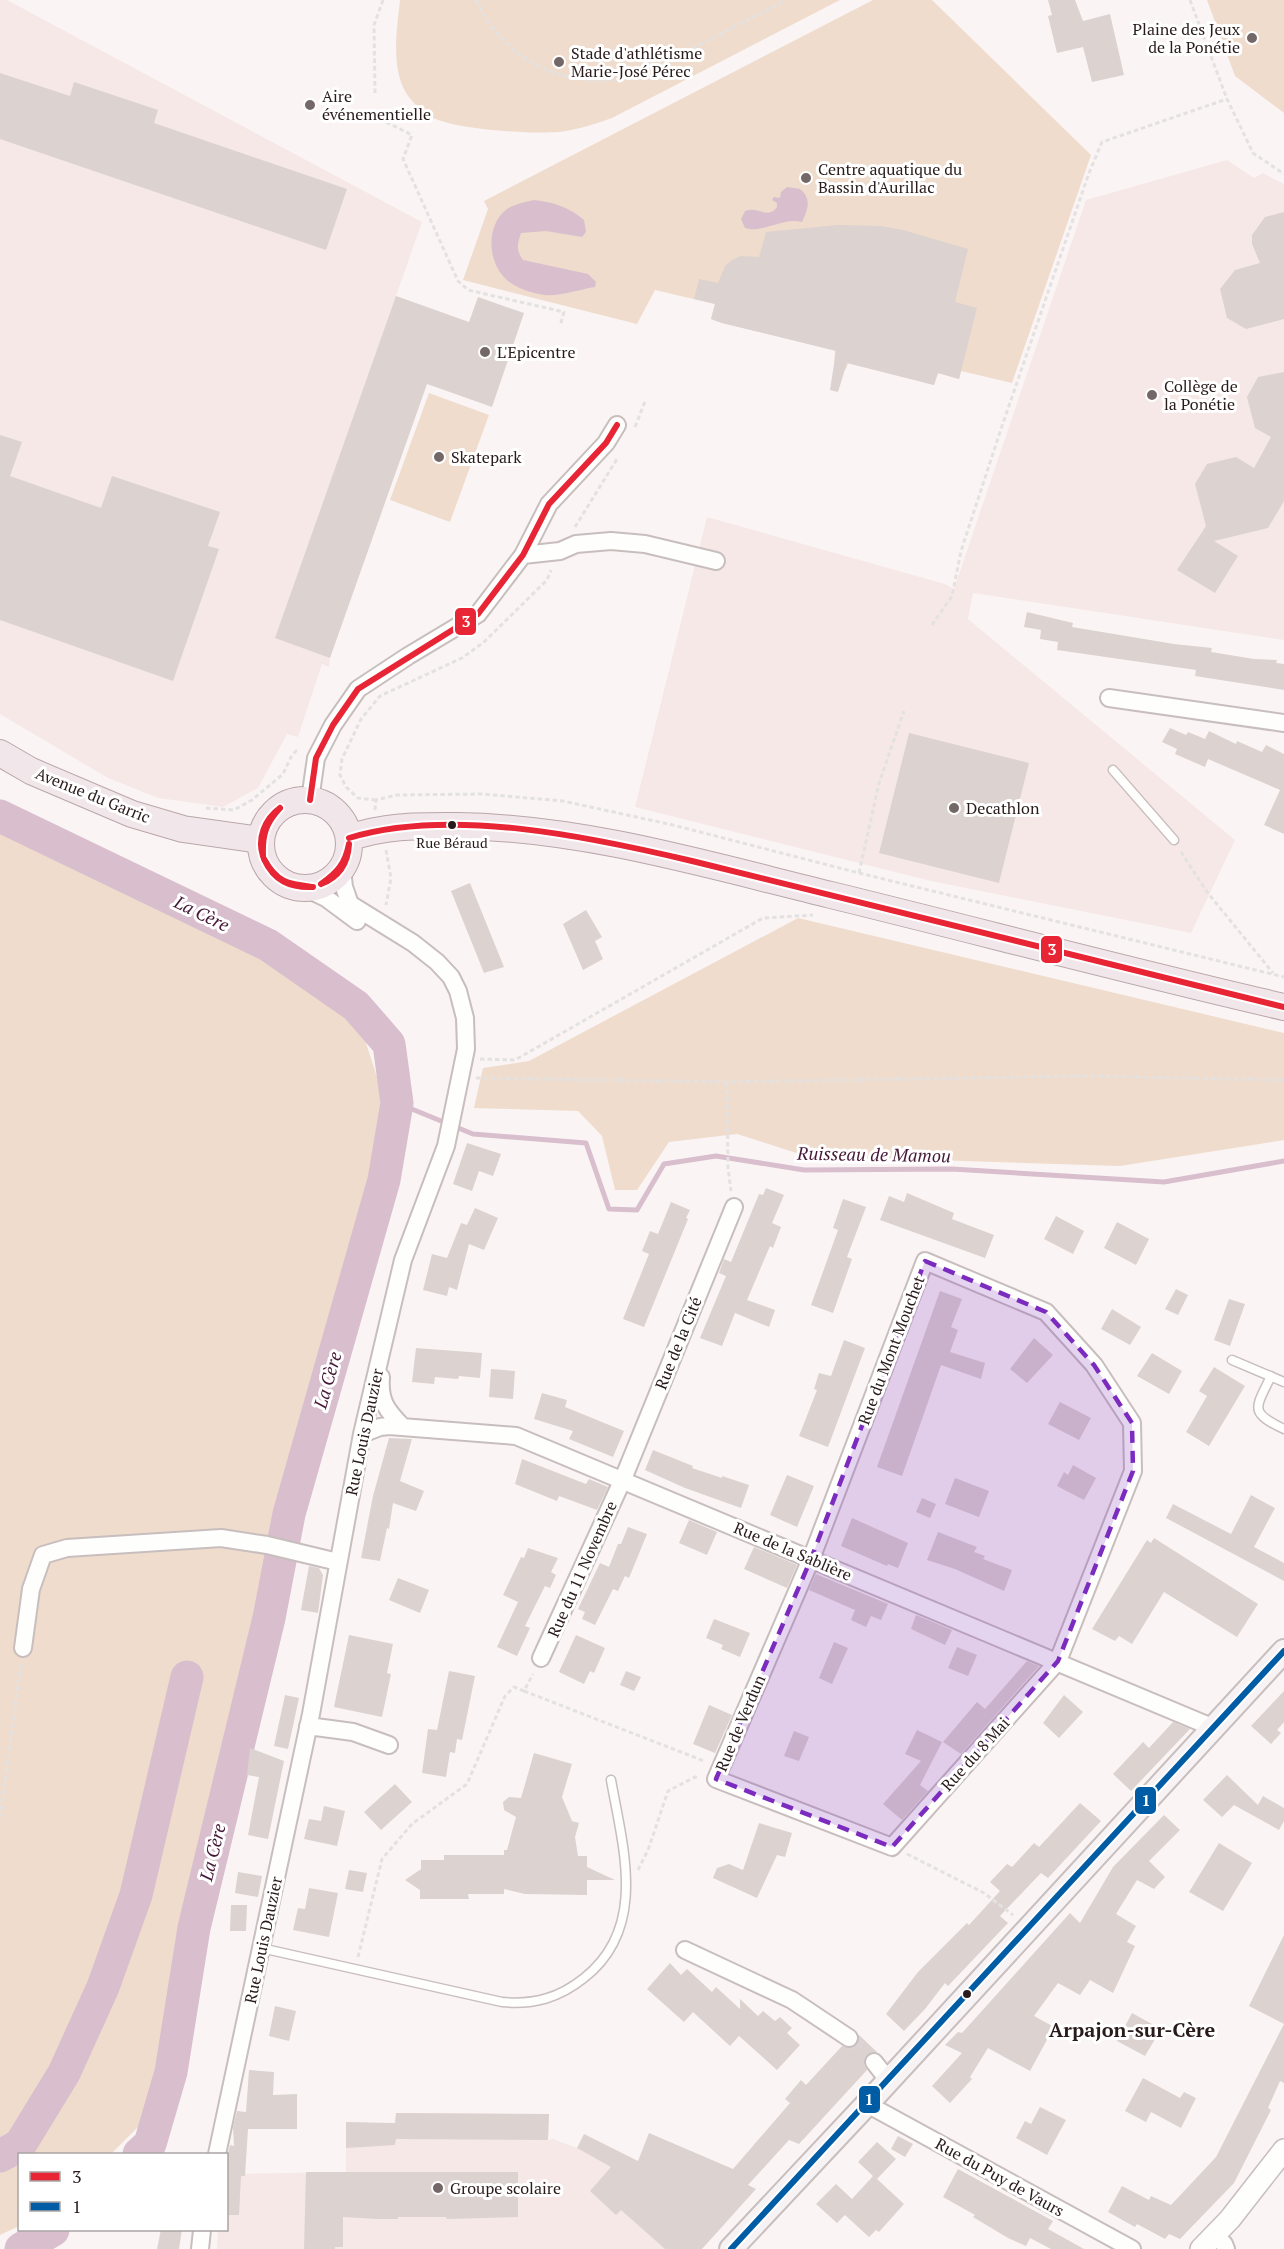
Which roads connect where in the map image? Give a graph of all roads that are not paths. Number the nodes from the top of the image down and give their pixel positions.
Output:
1 (617, 425) dead end
2 (523, 555) junction
3 (716, 561) dead end
4 (1108, 698) dead end
5 (1284, 723) edge
6 (0, 753) edge
7 (1113, 770) dead end
8 (310, 800) junction
9 (349, 838) junction
10 (261, 840) junction
11 (1174, 840) road end
12 (342, 868) junction
13 (305, 888) junction
14 (397, 935) junction
15 (1284, 1007) edge
16 (734, 1207) road end
17 (385, 1335) junction
18 (1232, 1360) dead end
19 (1271, 1376) junction
20 (1284, 1382) edge
21 (403, 1427) junction
22 (1284, 1429) edge
23 (362, 1434) junction
24 (622, 1479) junction
25 (811, 1559) junction
26 (338, 1562) junction
27 (23, 1648) road end
28 (1284, 1651) edge
29 (541, 1658) road end
30 (1058, 1661) junction
31 (308, 1726) junction
32 (1214, 1728) junction
33 (389, 1745) dead end
34 (611, 1780) dead end
35 (892, 1846) joint
36 (261, 1948) junction
37 (685, 1950) dead end
38 (849, 2038) tunnel mouth
39 (874, 2062) tunnel mouth
40 (889, 2081) junction
41 (867, 2104) junction
42 (1284, 2150) edge
43 (217, 2153) edge
44 (202, 2231) edge
45 (1214, 2244) edge
46 (200, 2249) edge
47 (731, 2249) edge
48 (1132, 2249) edge

1 - 2 street
2 - 3 street
2 - 8 street
4 - 5 street
6 - 10 main road, Avenue du Garric
7 - 11 lane
8 - 9 main road
8 - 10 main road
9 - 12 main road
9 - 15 main road
10 - 13 main road
12 - 13 main road
12 - 14 street
13 - 14 street
14 - 17 street, Rue Louis Dauzier
16 - 24 street, Rue de la Cité
17 - 21 street
17 - 23 street, Rue Louis Dauzier
18 - 19 lane
19 - 20 lane
19 - 22 lane
21 - 23 street, Rue de la Sablière
21 - 24 street, Rue de la Sablière
23 - 26 street, Rue Louis Dauzier
24 - 25 street, Rue de la Sablière
24 - 29 street, Rue du 11 Novembre
25 - 30 street, Rue de la Sablière
25 - 30 street, Rue du Mont Mouchet
25 - 35 street, Rue de Verdun
26 - 27 street
26 - 31 street, Rue Louis Dauzier
28 - 32 main road
30 - 32 street, Rue de la Sablière
30 - 35 street, Rue du 8 Mai
31 - 33 street
31 - 36 street, Rue Louis Dauzier
32 - 40 main road
34 - 36 lane
36 - 43 street, Rue Louis Dauzier
37 - 38 street
39 - 40 street
40 - 41 main road
41 - 47 main road
41 - 48 street, Rue du Puy de Vaurs
42 - 45 street
44 - 46 street

